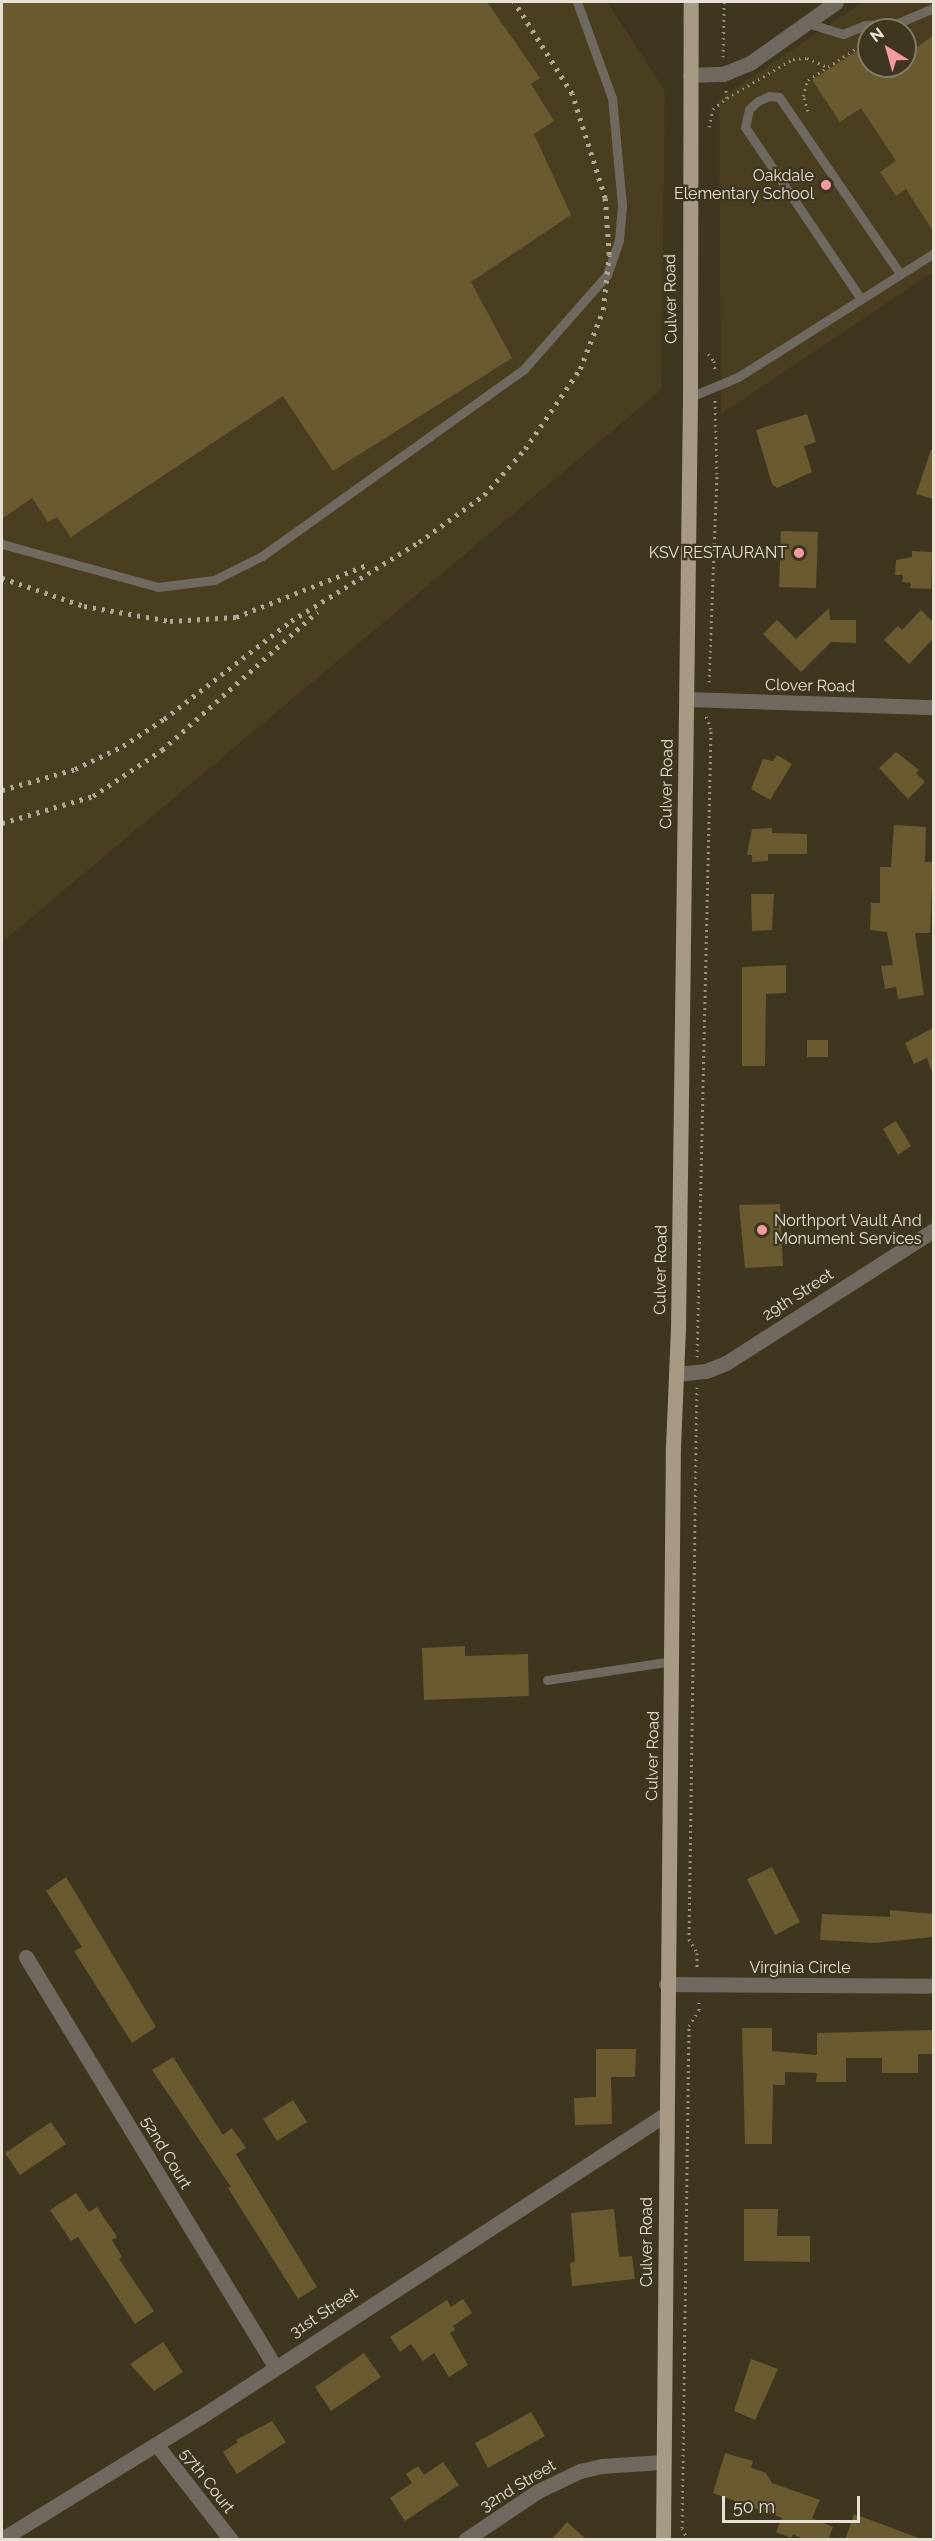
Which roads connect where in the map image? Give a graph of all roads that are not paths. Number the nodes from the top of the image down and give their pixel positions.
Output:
1 (577, 2) edge
2 (690, 2) edge
3 (836, 2) edge
4 (933, 8) edge
5 (807, 23) junction
6 (690, 75) junction
7 (933, 253) edge
8 (900, 274) junction
9 (861, 299) junction
10 (690, 397) junction
11 (2, 544) edge
12 (687, 699) junction
13 (933, 707) edge
14 (933, 1230) edge
15 (676, 1374) junction
16 (673, 1661) junction
17 (548, 1680) dead end
18 (26, 1957) dead end
19 (666, 1984) junction
20 (933, 1986) edge
21 (666, 2114) junction
22 (275, 2367) junction
23 (156, 2444) junction
24 (663, 2462) junction
25 (2, 2539) edge
26 (231, 2540) edge
27 (465, 2540) edge
28 (663, 2540) edge

1 - 11 lane
2 - 6 main road, Culver Road
3 - 5 street
4 - 5 lane
5 - 6 street
6 - 10 main road, Culver Road
7 - 8 lane
8 - 9 lane
8 - 9 lane
9 - 10 lane
10 - 12 main road, Culver Road
12 - 13 street, Clover Road
12 - 15 main road, Culver Road
14 - 15 street, 29th Street
15 - 16 main road, Culver Road
16 - 17 lane
16 - 19 main road, Culver Road
18 - 22 street, 52nd Court
19 - 20 street, Virginia Circle
19 - 21 main road, Culver Road
21 - 22 street, 31st Street
21 - 24 main road, Culver Road
22 - 23 street, 31st Street
23 - 25 street, 31st Street
23 - 26 street, 57th Court
24 - 27 street, 32nd Street
24 - 28 main road, Culver Road

